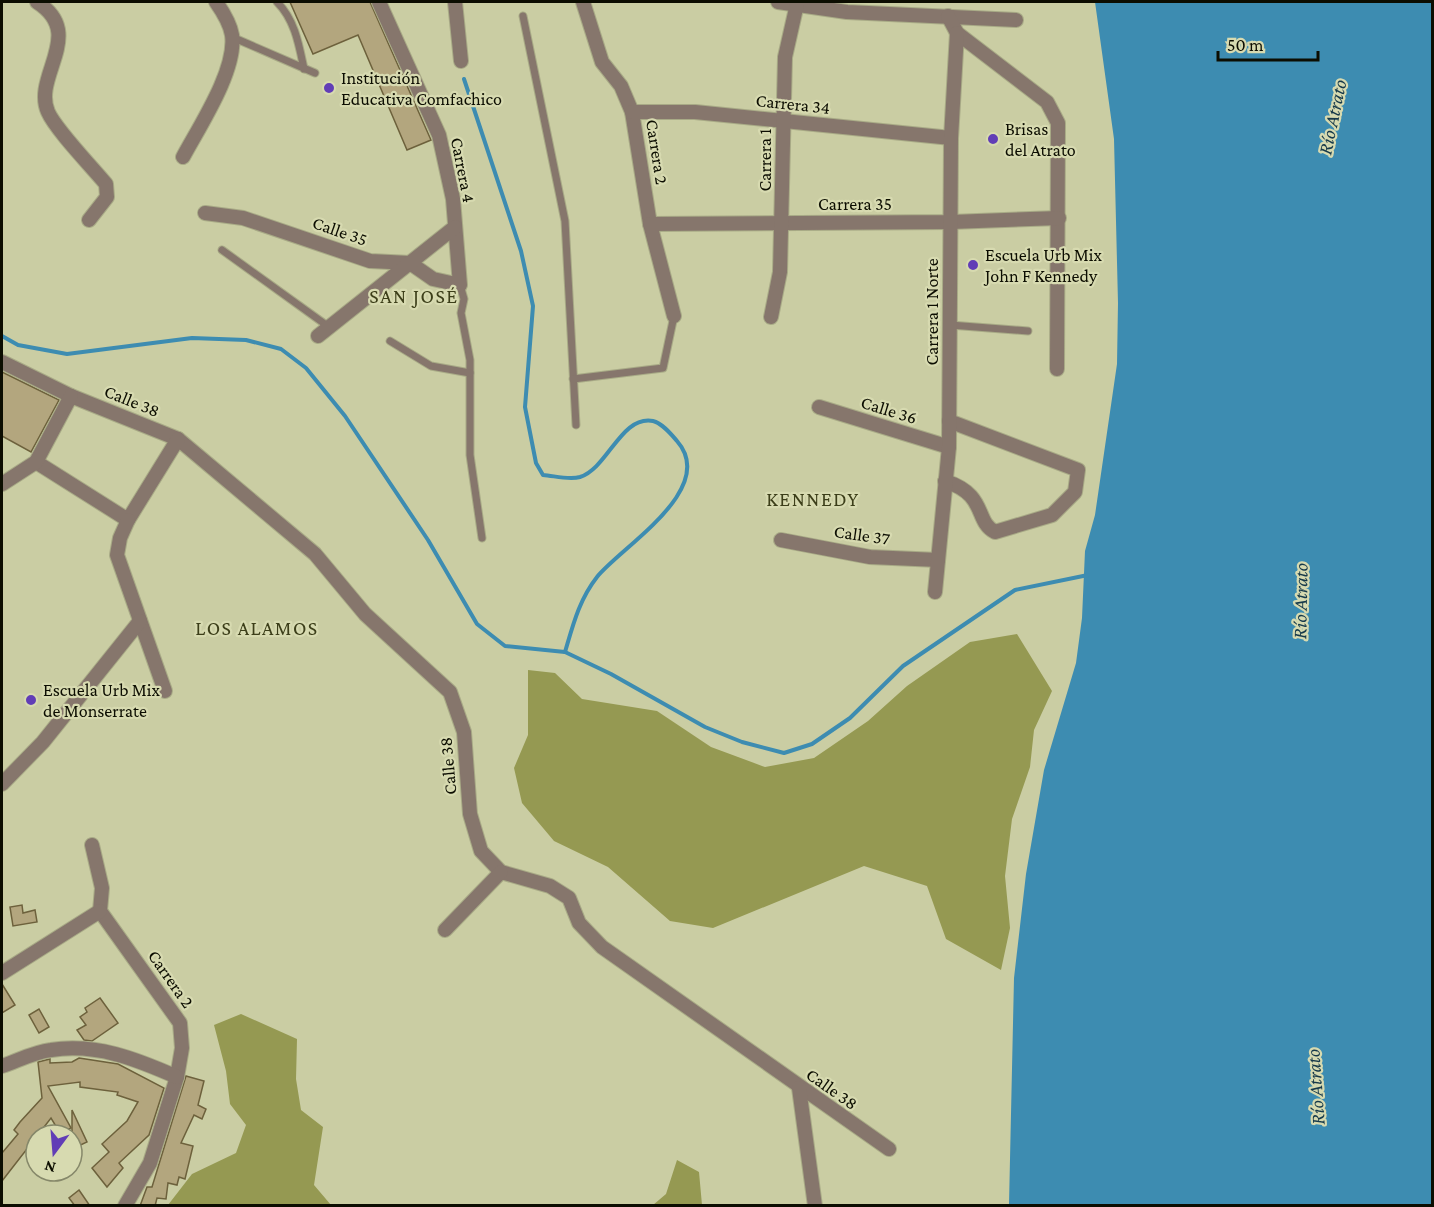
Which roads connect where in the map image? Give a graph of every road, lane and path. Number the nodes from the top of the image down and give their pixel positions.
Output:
1 (37, 2) edge
2 (216, 2) edge
3 (277, 2) edge
4 (379, 2) edge
5 (455, 2) edge
6 (583, 2) edge
7 (778, 2) edge
8 (797, 4) junction
9 (847, 7) edge
10 (523, 16) dead end
11 (948, 16) junction
12 (1016, 20) dead end
13 (957, 33) junction
14 (232, 37) junction
15 (461, 61) dead end
16 (304, 69) junction
17 (315, 73) dead end
18 (632, 112) junction
19 (783, 121) junction
20 (951, 138) junction
21 (183, 157) dead end
22 (205, 213) dead end
23 (1059, 218) junction
24 (89, 220) dead end
25 (782, 222) junction
26 (951, 222) junction
27 (650, 224) junction
28 (455, 228) junction
29 (222, 250) dead end
30 (410, 263) junction
31 (460, 285) junction
32 (674, 316) joint
33 (771, 317) dead end
34 (950, 325) junction
35 (1028, 331) dead end
36 (324, 332) joint
37 (390, 340) dead end
38 (2, 362) edge
39 (1057, 369) dead end
40 (470, 373) junction
41 (573, 379) junction
42 (71, 396) junction
43 (819, 407) dead end
44 (949, 422) junction
45 (576, 425) dead end
46 (178, 438) junction
47 (949, 447) junction
48 (36, 462) junction
49 (945, 481) junction
50 (2, 484) edge
51 (128, 519) junction
52 (482, 538) dead end
53 (781, 540) dead end
54 (938, 560) junction
55 (935, 592) dead end
56 (140, 621) junction
57 (165, 691) dead end
58 (2, 784) edge
59 (92, 845) dead end
60 (501, 872) junction
61 (100, 911) junction
62 (445, 930) dead end
63 (2, 973) edge
64 (2, 1066) edge
65 (177, 1077) junction
66 (799, 1088) junction
67 (890, 1149) dead end
68 (124, 1206) edge
69 (814, 1206) edge

1 - 24 street
2 - 14 street
3 - 16 lane
4 - 28 street, Carrera 4
5 - 15 street
6 - 18 street, Carrera 2
7 - 8 street
8 - 9 street
8 - 19 street, Carrera 1
9 - 11 street
10 - 41 lane
11 - 12 street
11 - 13 street
13 - 20 street, Carrera 1 Norte
13 - 23 street
14 - 16 lane
14 - 21 street
16 - 17 lane
18 - 19 street, Carrera 34
18 - 27 street, Carrera 2
19 - 20 street, Carrera 34
19 - 25 street, Carrera 1
20 - 26 street, Carrera 1 Norte
22 - 30 street, Calle 35
23 - 26 street, Carrera 35
23 - 39 street
25 - 26 street, Carrera 35
25 - 27 street, Carrera 35
25 - 33 street, Carrera 1
26 - 34 street, Carrera 1 Norte
27 - 32 street, Carrera 2
28 - 30 street
28 - 31 street, Carrera 4
29 - 36 lane
30 - 31 street
30 - 36 street
31 - 40 lane
32 - 41 lane
34 - 35 lane
34 - 44 street, Carrera 1 Norte
37 - 40 lane
38 - 42 street, Calle 38
40 - 52 lane
41 - 45 lane
42 - 46 street, Calle 38
42 - 48 street
43 - 47 street, Calle 36
44 - 47 street, Carrera 1 Norte
44 - 49 street
46 - 51 street
46 - 60 street, Calle 38
47 - 49 street, Carrera 1 Norte
48 - 50 street
48 - 51 street
49 - 54 street, Carrera 1 Norte
51 - 56 street
53 - 54 street, Calle 37
54 - 55 street, Carrera 1 Norte
56 - 57 street
56 - 58 street
59 - 61 street
60 - 62 street
60 - 66 street, Calle 38
61 - 63 street
61 - 65 street, Carrera 2
64 - 65 street
65 - 68 street, Carrera 2
66 - 67 street, Calle 38
66 - 69 street

